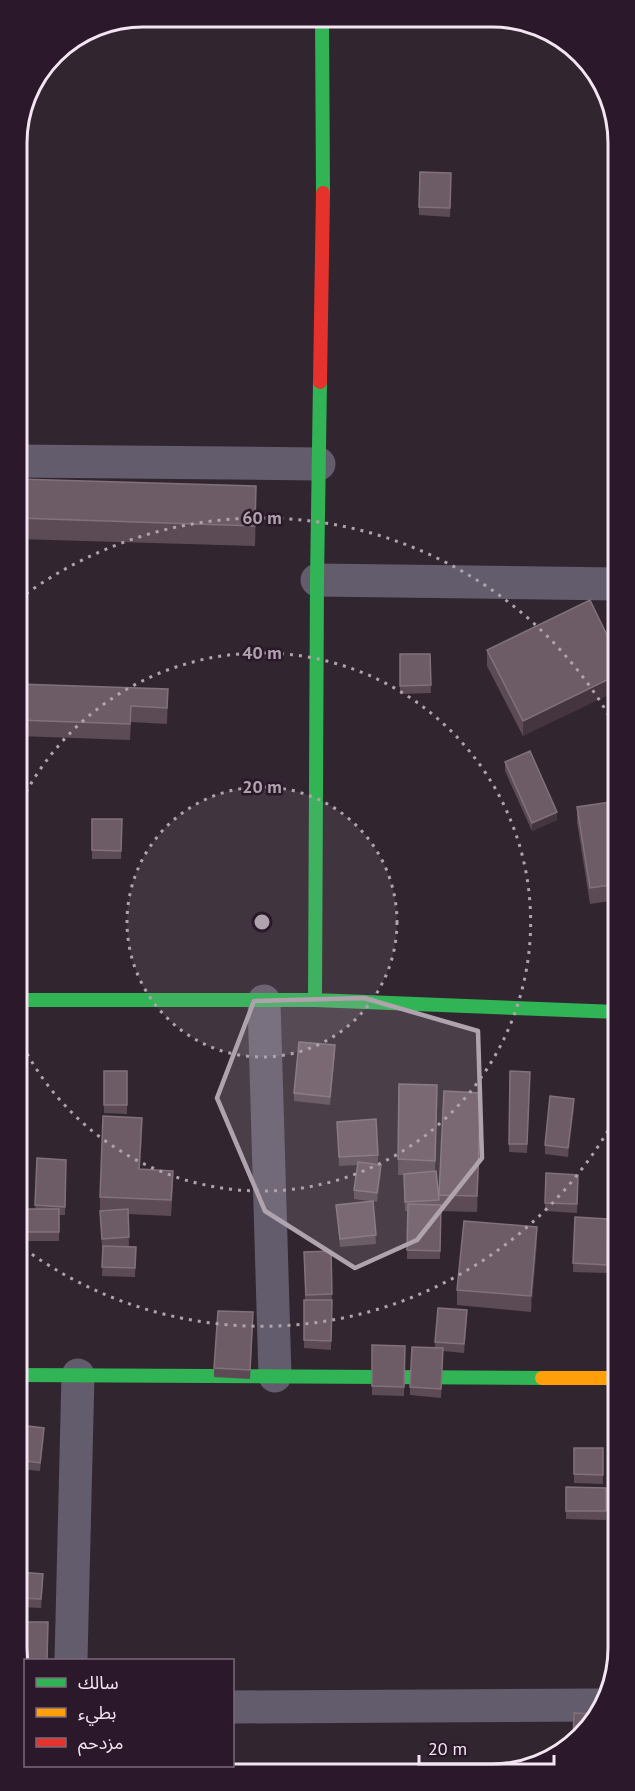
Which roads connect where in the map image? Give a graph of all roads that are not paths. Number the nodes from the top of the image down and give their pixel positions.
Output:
1 (322, 27) edge
2 (27, 462) edge
3 (319, 464) junction
4 (317, 580) junction
5 (608, 584) edge
6 (27, 1000) edge
7 (315, 1000) junction
8 (264, 1001) junction
9 (608, 1012) edge
10 (27, 1375) edge
11 (78, 1375) junction
12 (275, 1376) junction
13 (608, 1378) edge
14 (71, 1659) edge
15 (592, 1705) edge
16 (234, 1707) edge

1 - 3 street
2 - 3 street
3 - 4 street
4 - 5 street
4 - 7 street
6 - 8 street
7 - 8 street
7 - 9 street
8 - 12 street
10 - 11 street
11 - 12 street
11 - 14 street
12 - 13 street
15 - 16 street

